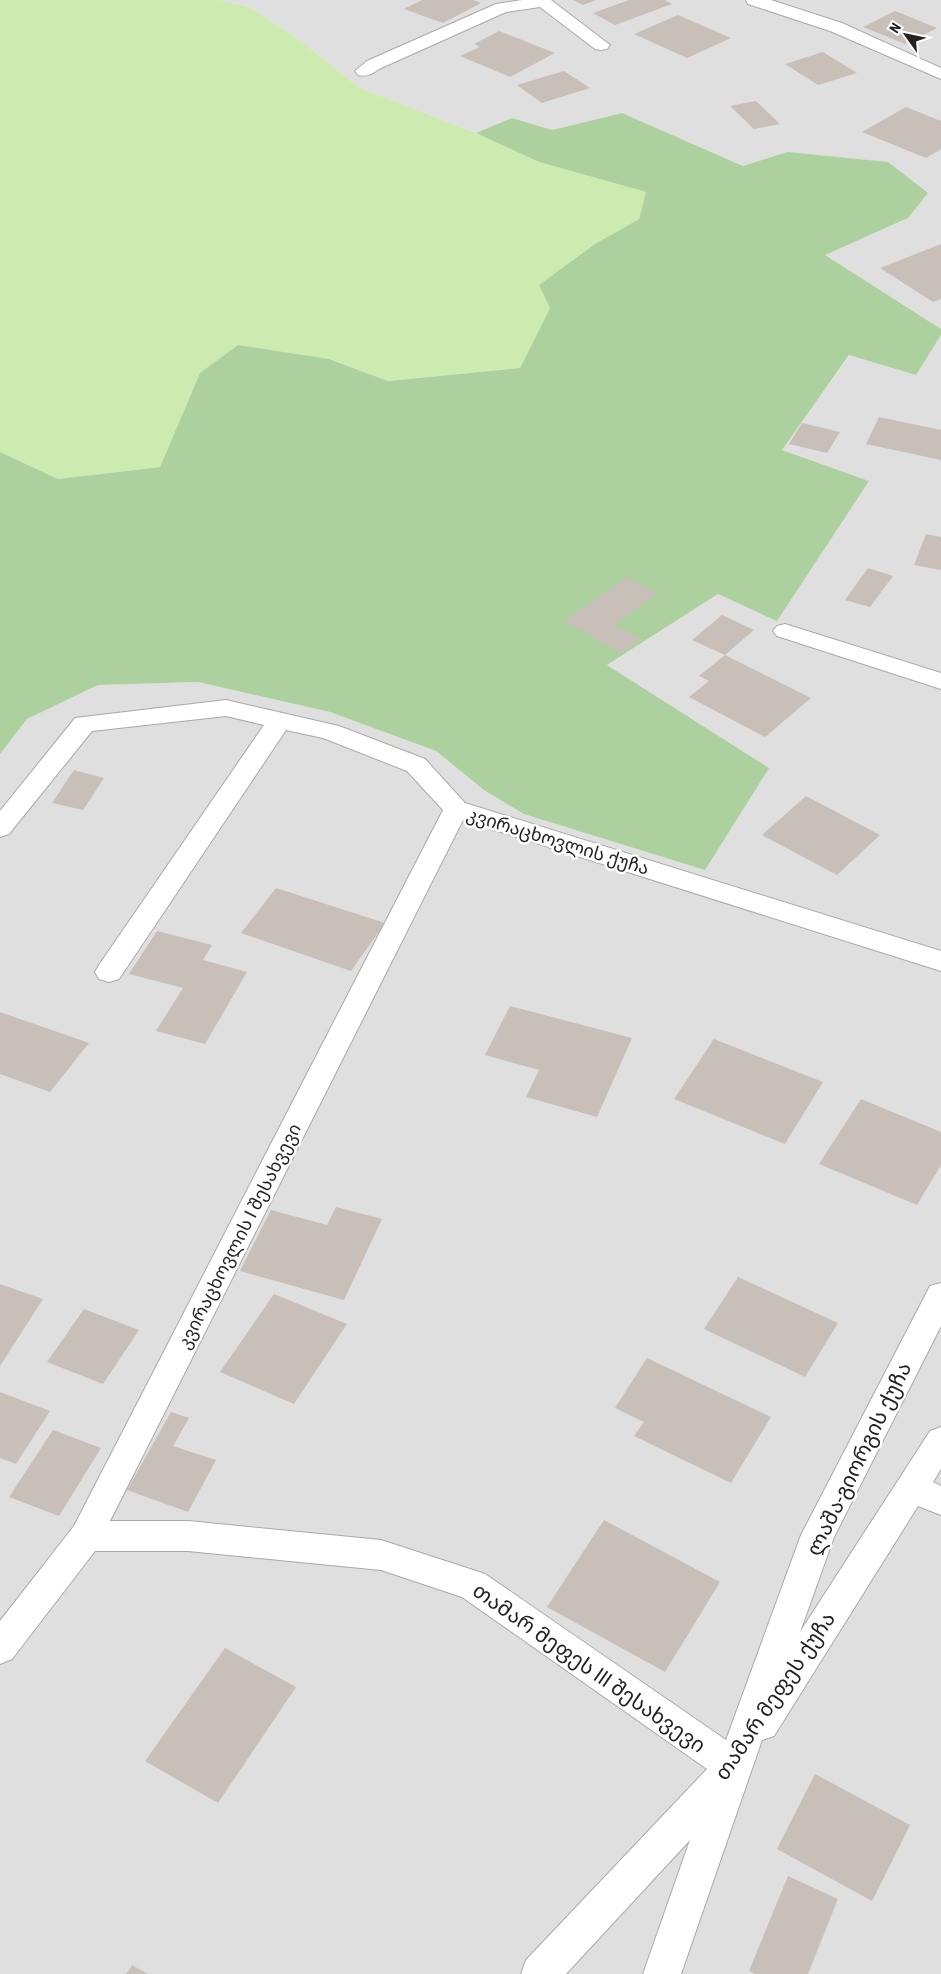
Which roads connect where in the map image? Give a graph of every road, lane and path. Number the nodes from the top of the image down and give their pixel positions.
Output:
1 (754, 0) edge
2 (543, 1) edge
3 (601, 45) dead end
4 (364, 71) dead end
5 (941, 74) edge
6 (785, 631) dead end
7 (941, 681) edge
8 (279, 721) junction
9 (456, 809) junction
10 (0, 828) edge
11 (941, 961) edge
12 (109, 972) dead end
13 (941, 1295) edge
14 (941, 1441) edge
15 (911, 1488) junction
16 (941, 1501) edge
17 (86, 1536) junction
18 (0, 1648) edge
19 (734, 1767) junction
20 (540, 1974) edge
21 (662, 1974) edge

1 - 5 street
2 - 3 street
2 - 4 street
6 - 7 street
8 - 9 street, კვირაცხოვლის ქუჩა
8 - 10 street, კვირაცხოვლის ქუჩა
8 - 12 street
9 - 11 street, კვირაცხოვლის ქუჩა
9 - 17 street, კვირაცხოვლის I შესახვევი
13 - 19 street, ლაშა-გიორგის ქუჩა
14 - 15 street, თამარ მეფეს ქუჩა
15 - 16 street
15 - 19 street, თამარ მეფეს ქუჩა
17 - 18 street, კვირაცხოვლის I შესახვევი
17 - 19 street, თამარ მეფეს III შესახვევი
19 - 20 street, თამარ მეფეს ქუჩა
19 - 21 street

